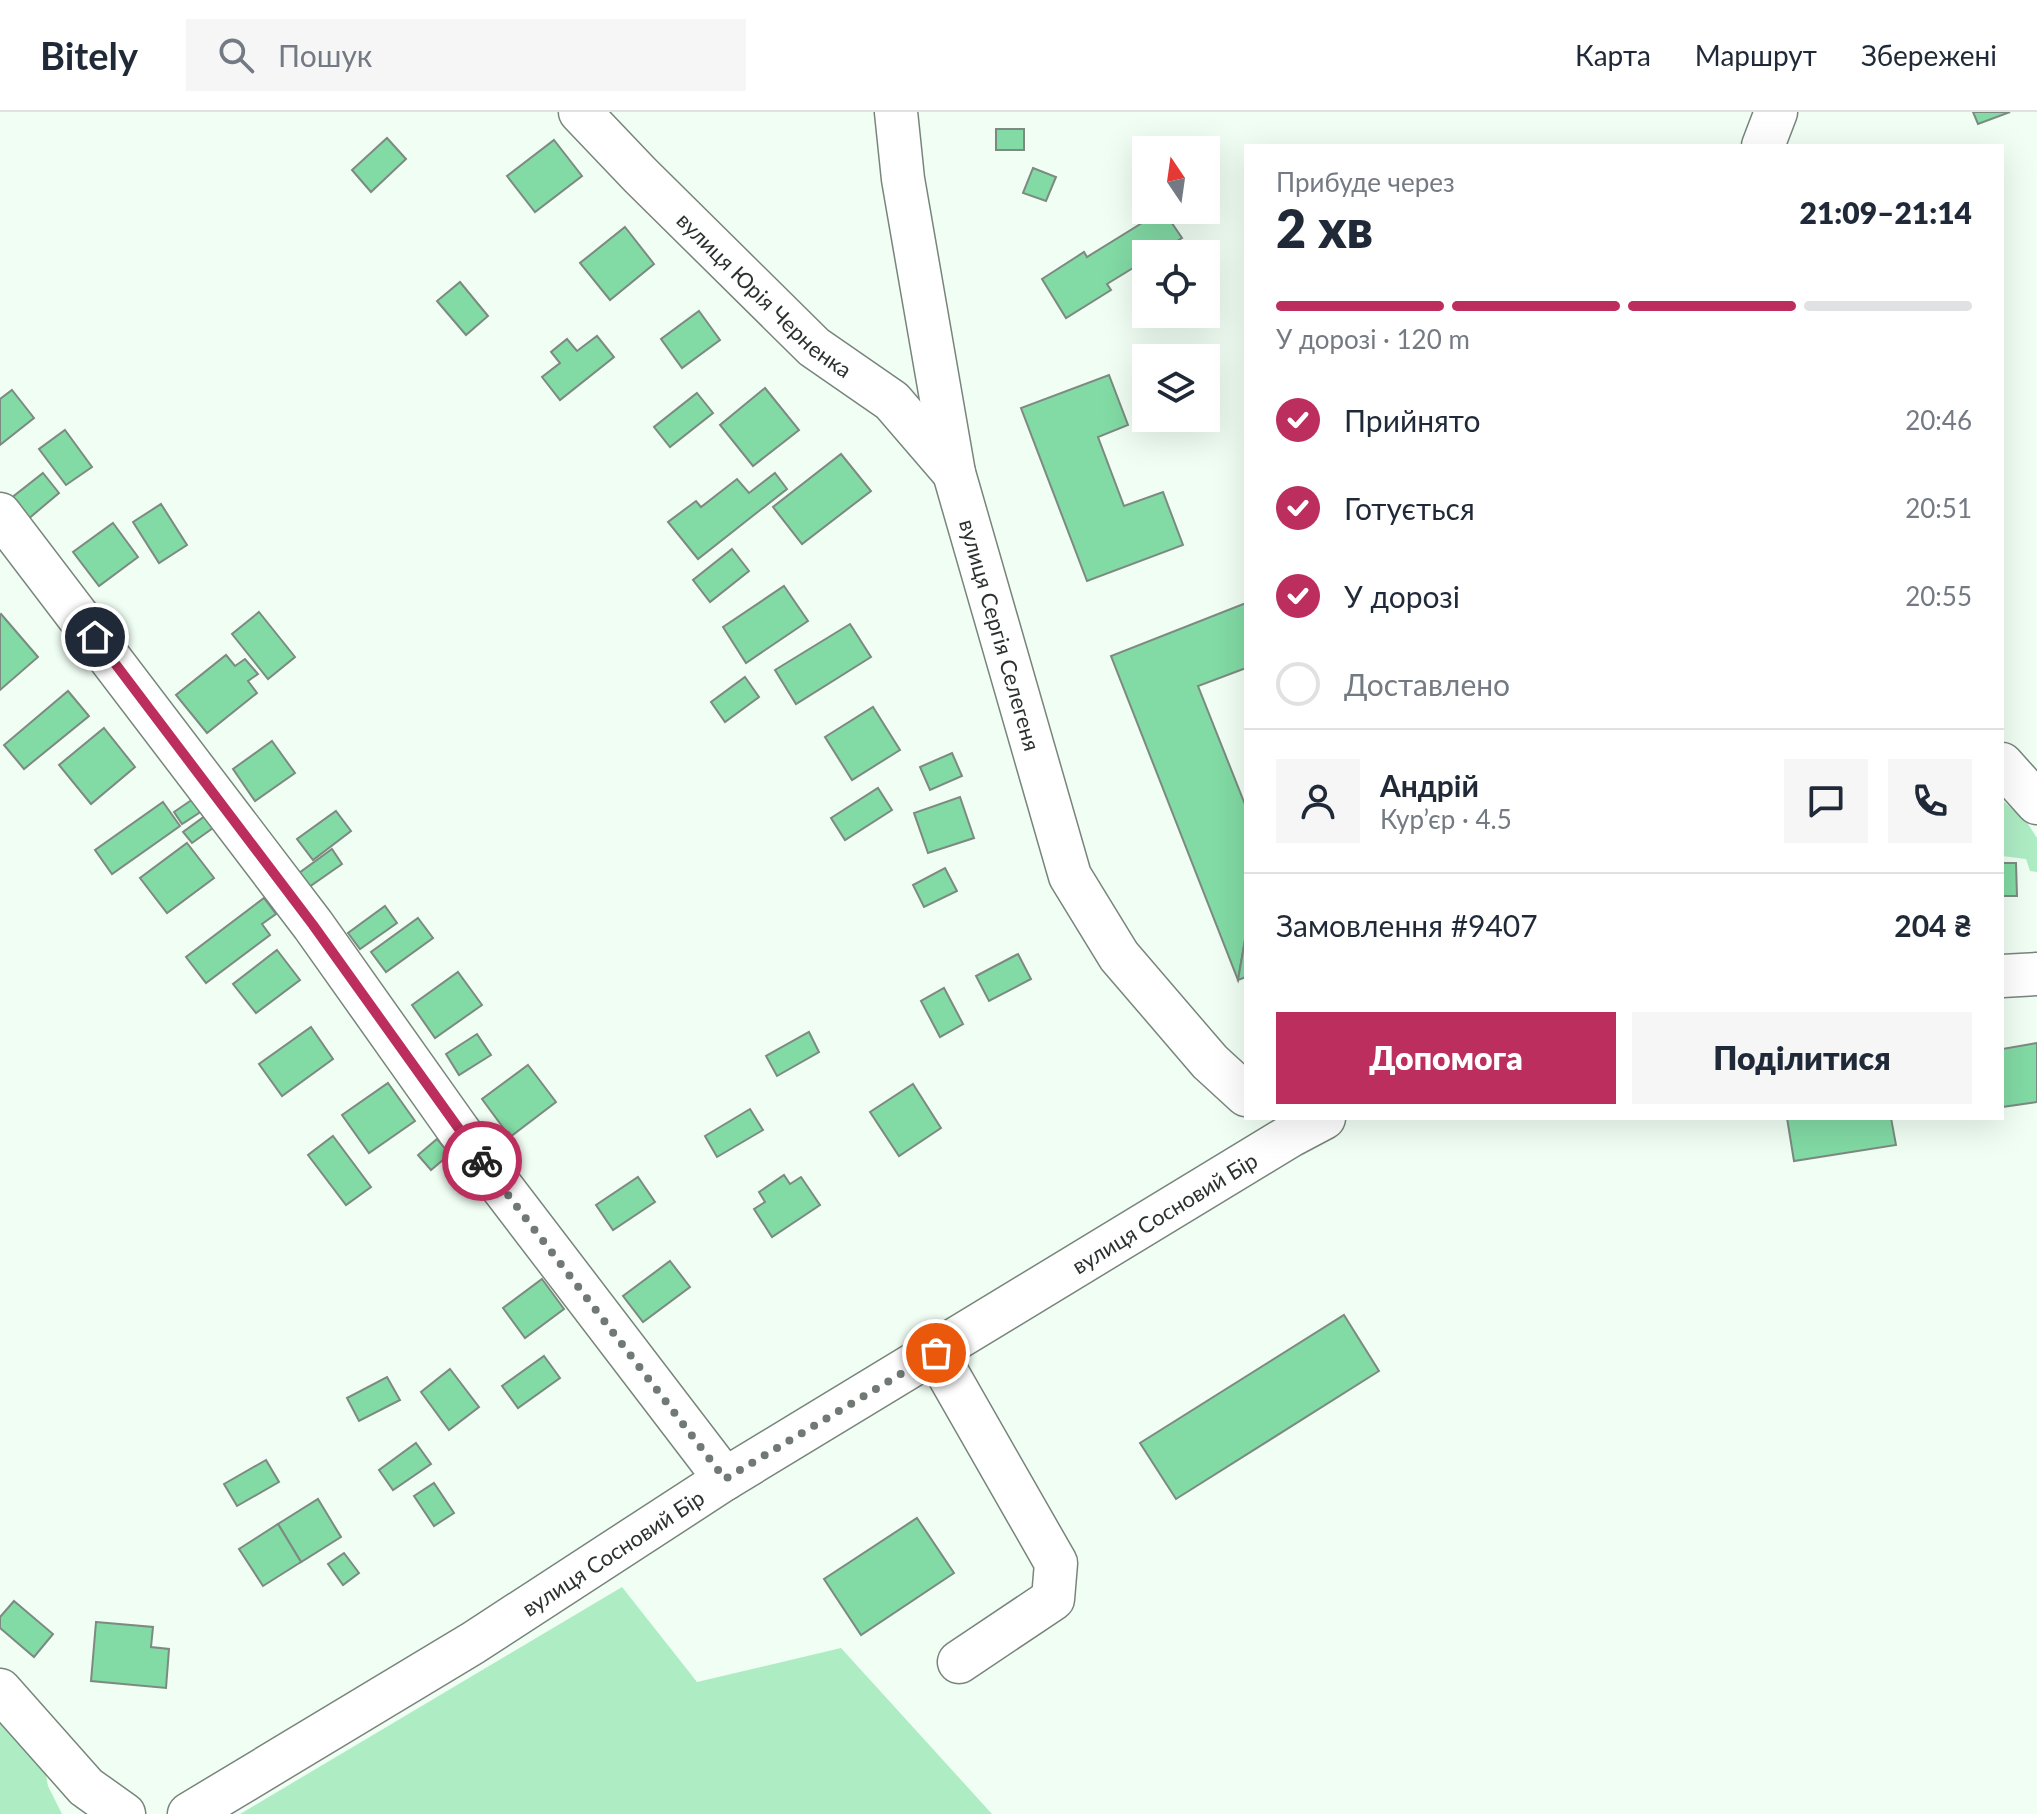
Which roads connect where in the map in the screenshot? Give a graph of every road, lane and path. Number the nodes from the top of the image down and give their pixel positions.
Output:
1 (580, 112) edge
2 (896, 112) edge
3 (1776, 112) edge
4 (1764, 144) edge
5 (954, 473) junction
6 (0, 514) edge
7 (2004, 766) edge
8 (2037, 803) edge
9 (2037, 974) edge
10 (2004, 976) edge
11 (1244, 1093) edge
12 (1295, 1124) edge
13 (936, 1353) junction
14 (725, 1479) junction
15 (959, 1662) dead end
16 (0, 1690) edge
17 (124, 1814) edge
18 (189, 1814) edge

1 - 5 street, вулиця Юрія Черненка
2 - 5 street, вулиця Сергія Селегеня
3 - 4 street
5 - 11 street, вулиця Сергія Селегеня
6 - 14 street
7 - 8 street
9 - 10 street
12 - 13 street, вулиця Сосновий Бір
13 - 14 street, вулиця Сосновий Бір
13 - 15 street
14 - 18 street, вулиця Сосновий Бір
16 - 17 street

